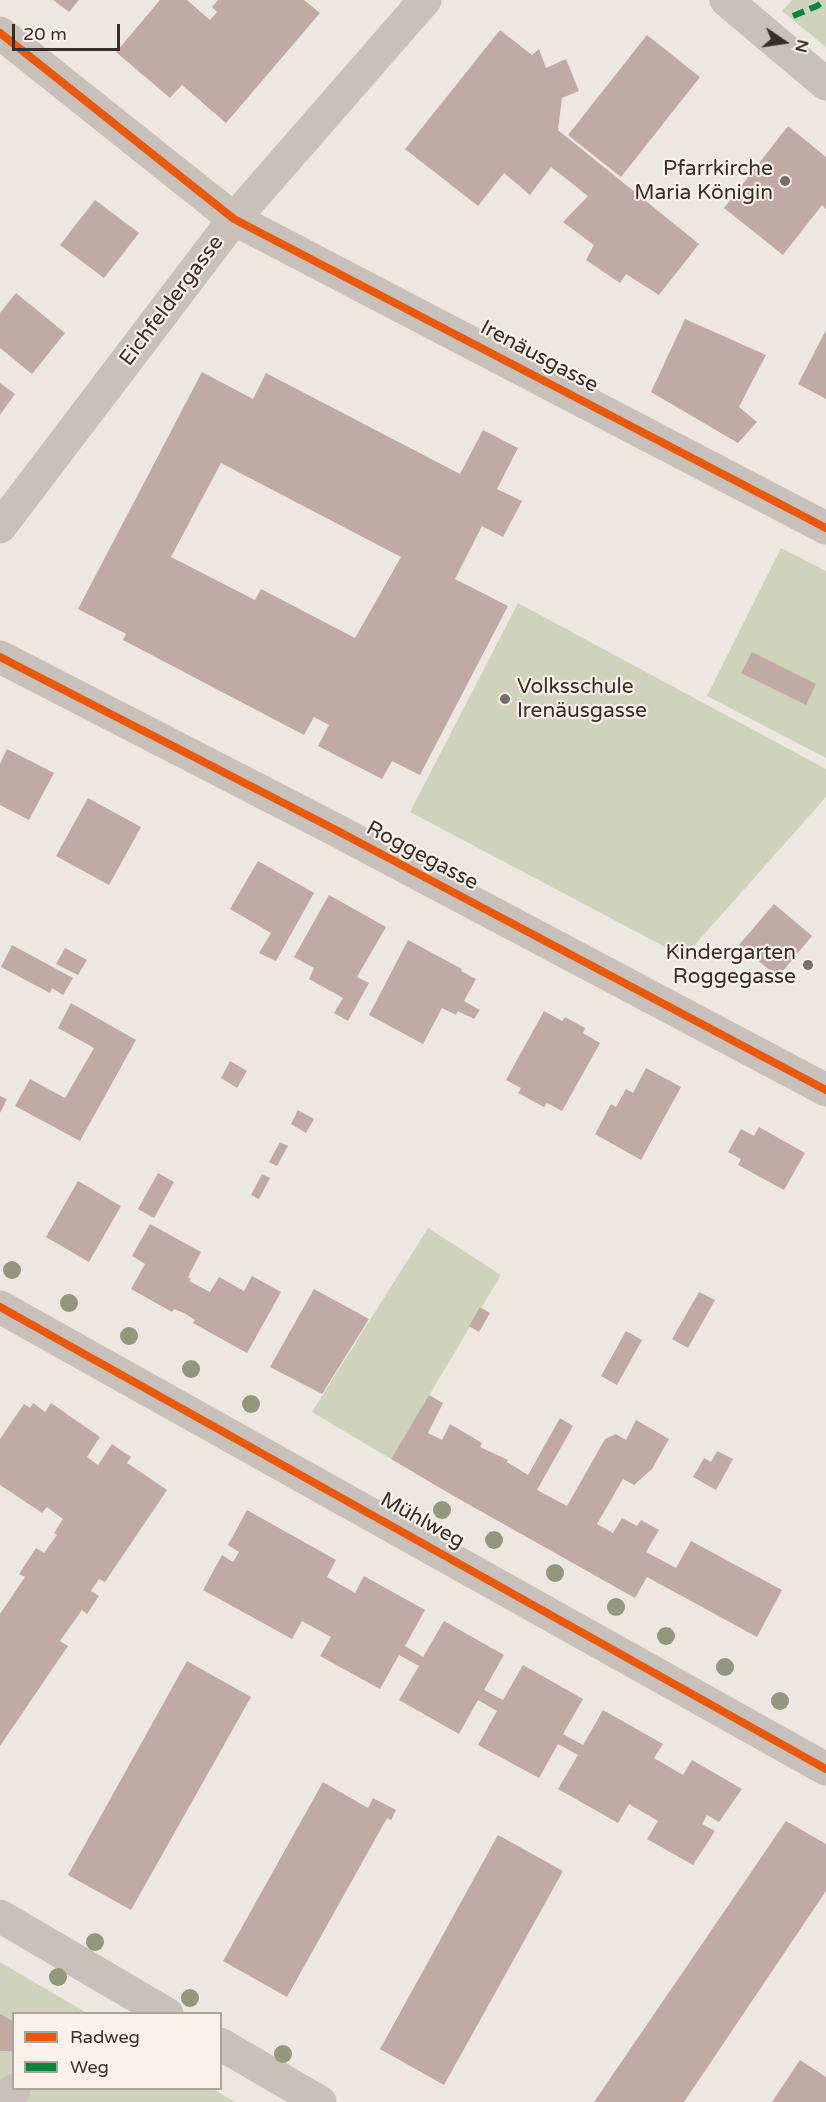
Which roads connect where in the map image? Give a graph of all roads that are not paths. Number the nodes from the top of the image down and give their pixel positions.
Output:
1 (425, 0) edge
2 (726, 0) edge
3 (0, 33) edge
4 (826, 84) edge
5 (234, 219) junction
6 (0, 527) edge
7 (826, 528) edge
8 (0, 657) edge
9 (826, 1090) edge
10 (2, 1313) edge
11 (826, 1769) edge
12 (0, 1916) edge
13 (165, 2012) edge
14 (222, 2045) edge
15 (320, 2102) edge

1 - 5 street, Eichfeldergasse
2 - 4 street
3 - 5 street, Irenäusgasse
5 - 6 street, Eichfeldergasse
5 - 7 street, Irenäusgasse
8 - 9 street, Roggegasse
10 - 11 street, Mühlweg
12 - 13 street
14 - 15 street

